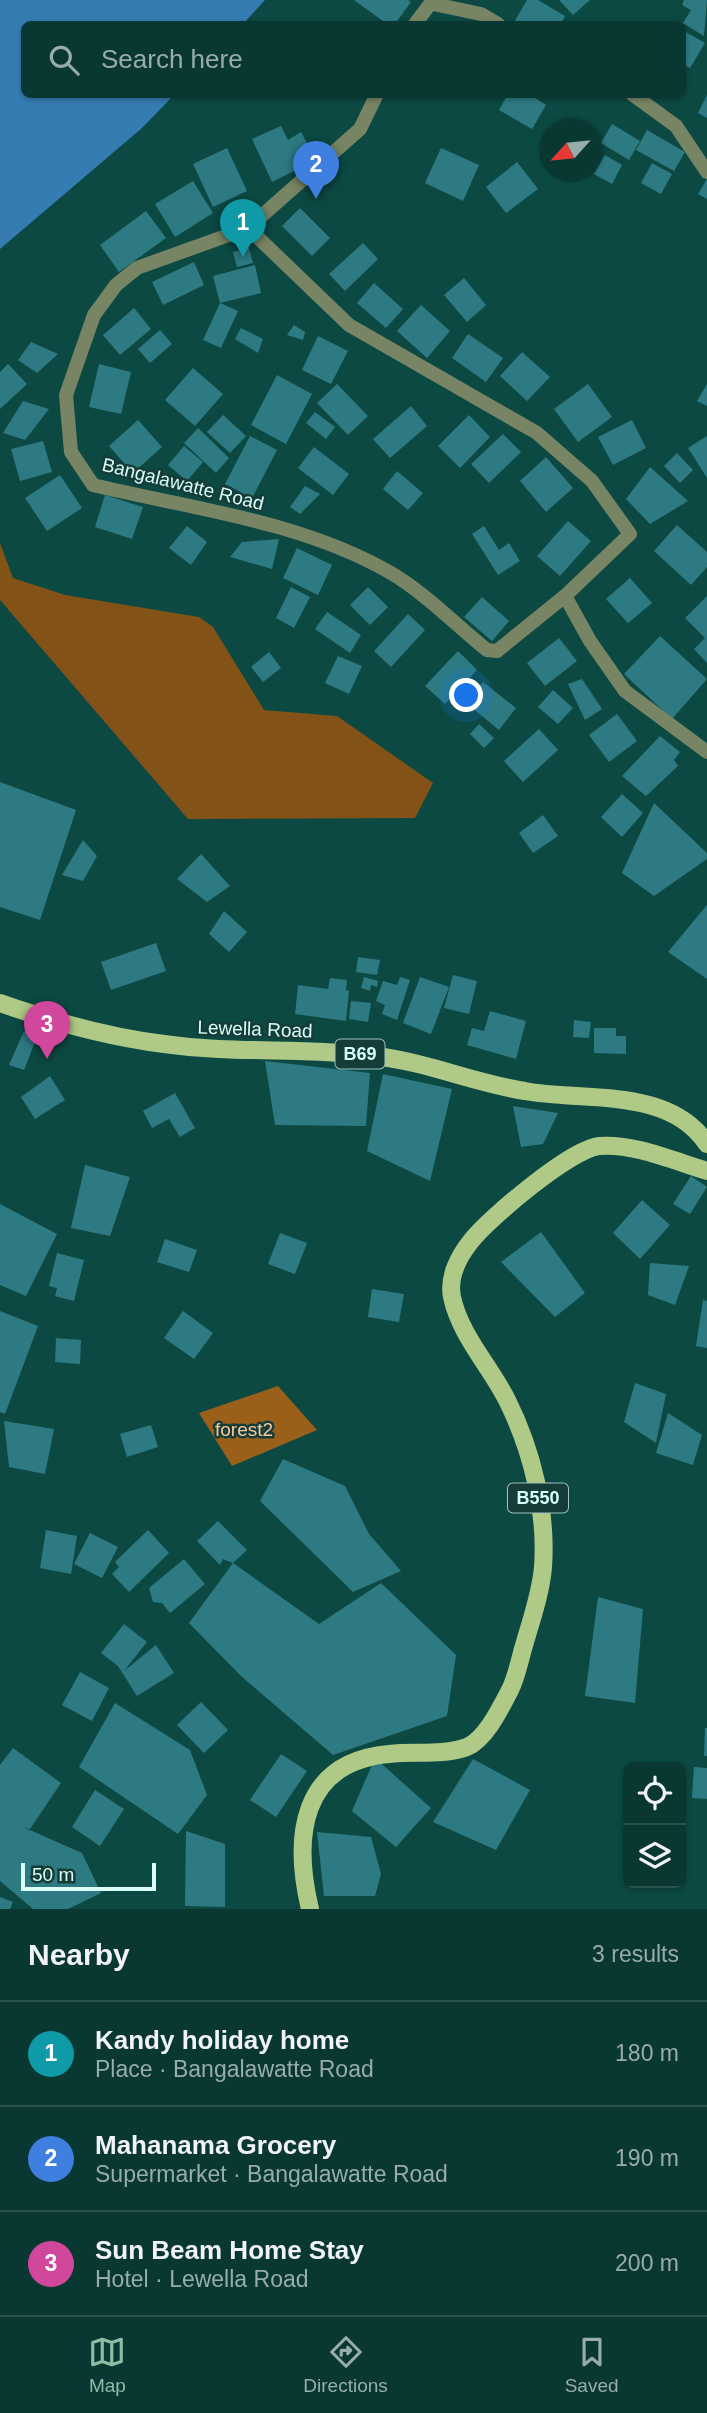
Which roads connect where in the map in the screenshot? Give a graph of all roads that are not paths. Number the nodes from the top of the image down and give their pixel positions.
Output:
1 (433, 2) edge
2 (417, 21) edge
3 (493, 21) edge
4 (375, 98) edge
5 (637, 98) edge
6 (707, 172) edge
7 (248, 228) junction
8 (565, 596) junction
9 (707, 752) edge
10 (0, 1003) edge
11 (707, 1144) edge
12 (707, 1171) edge
13 (310, 1909) edge

1 - 2 street
1 - 3 street
4 - 7 street
5 - 6 street
7 - 8 street, Bangalawatte Road
7 - 8 street, Bangalawatte Road
8 - 9 street
10 - 11 main road, Lewella Road / B69
12 - 13 main road, B550

